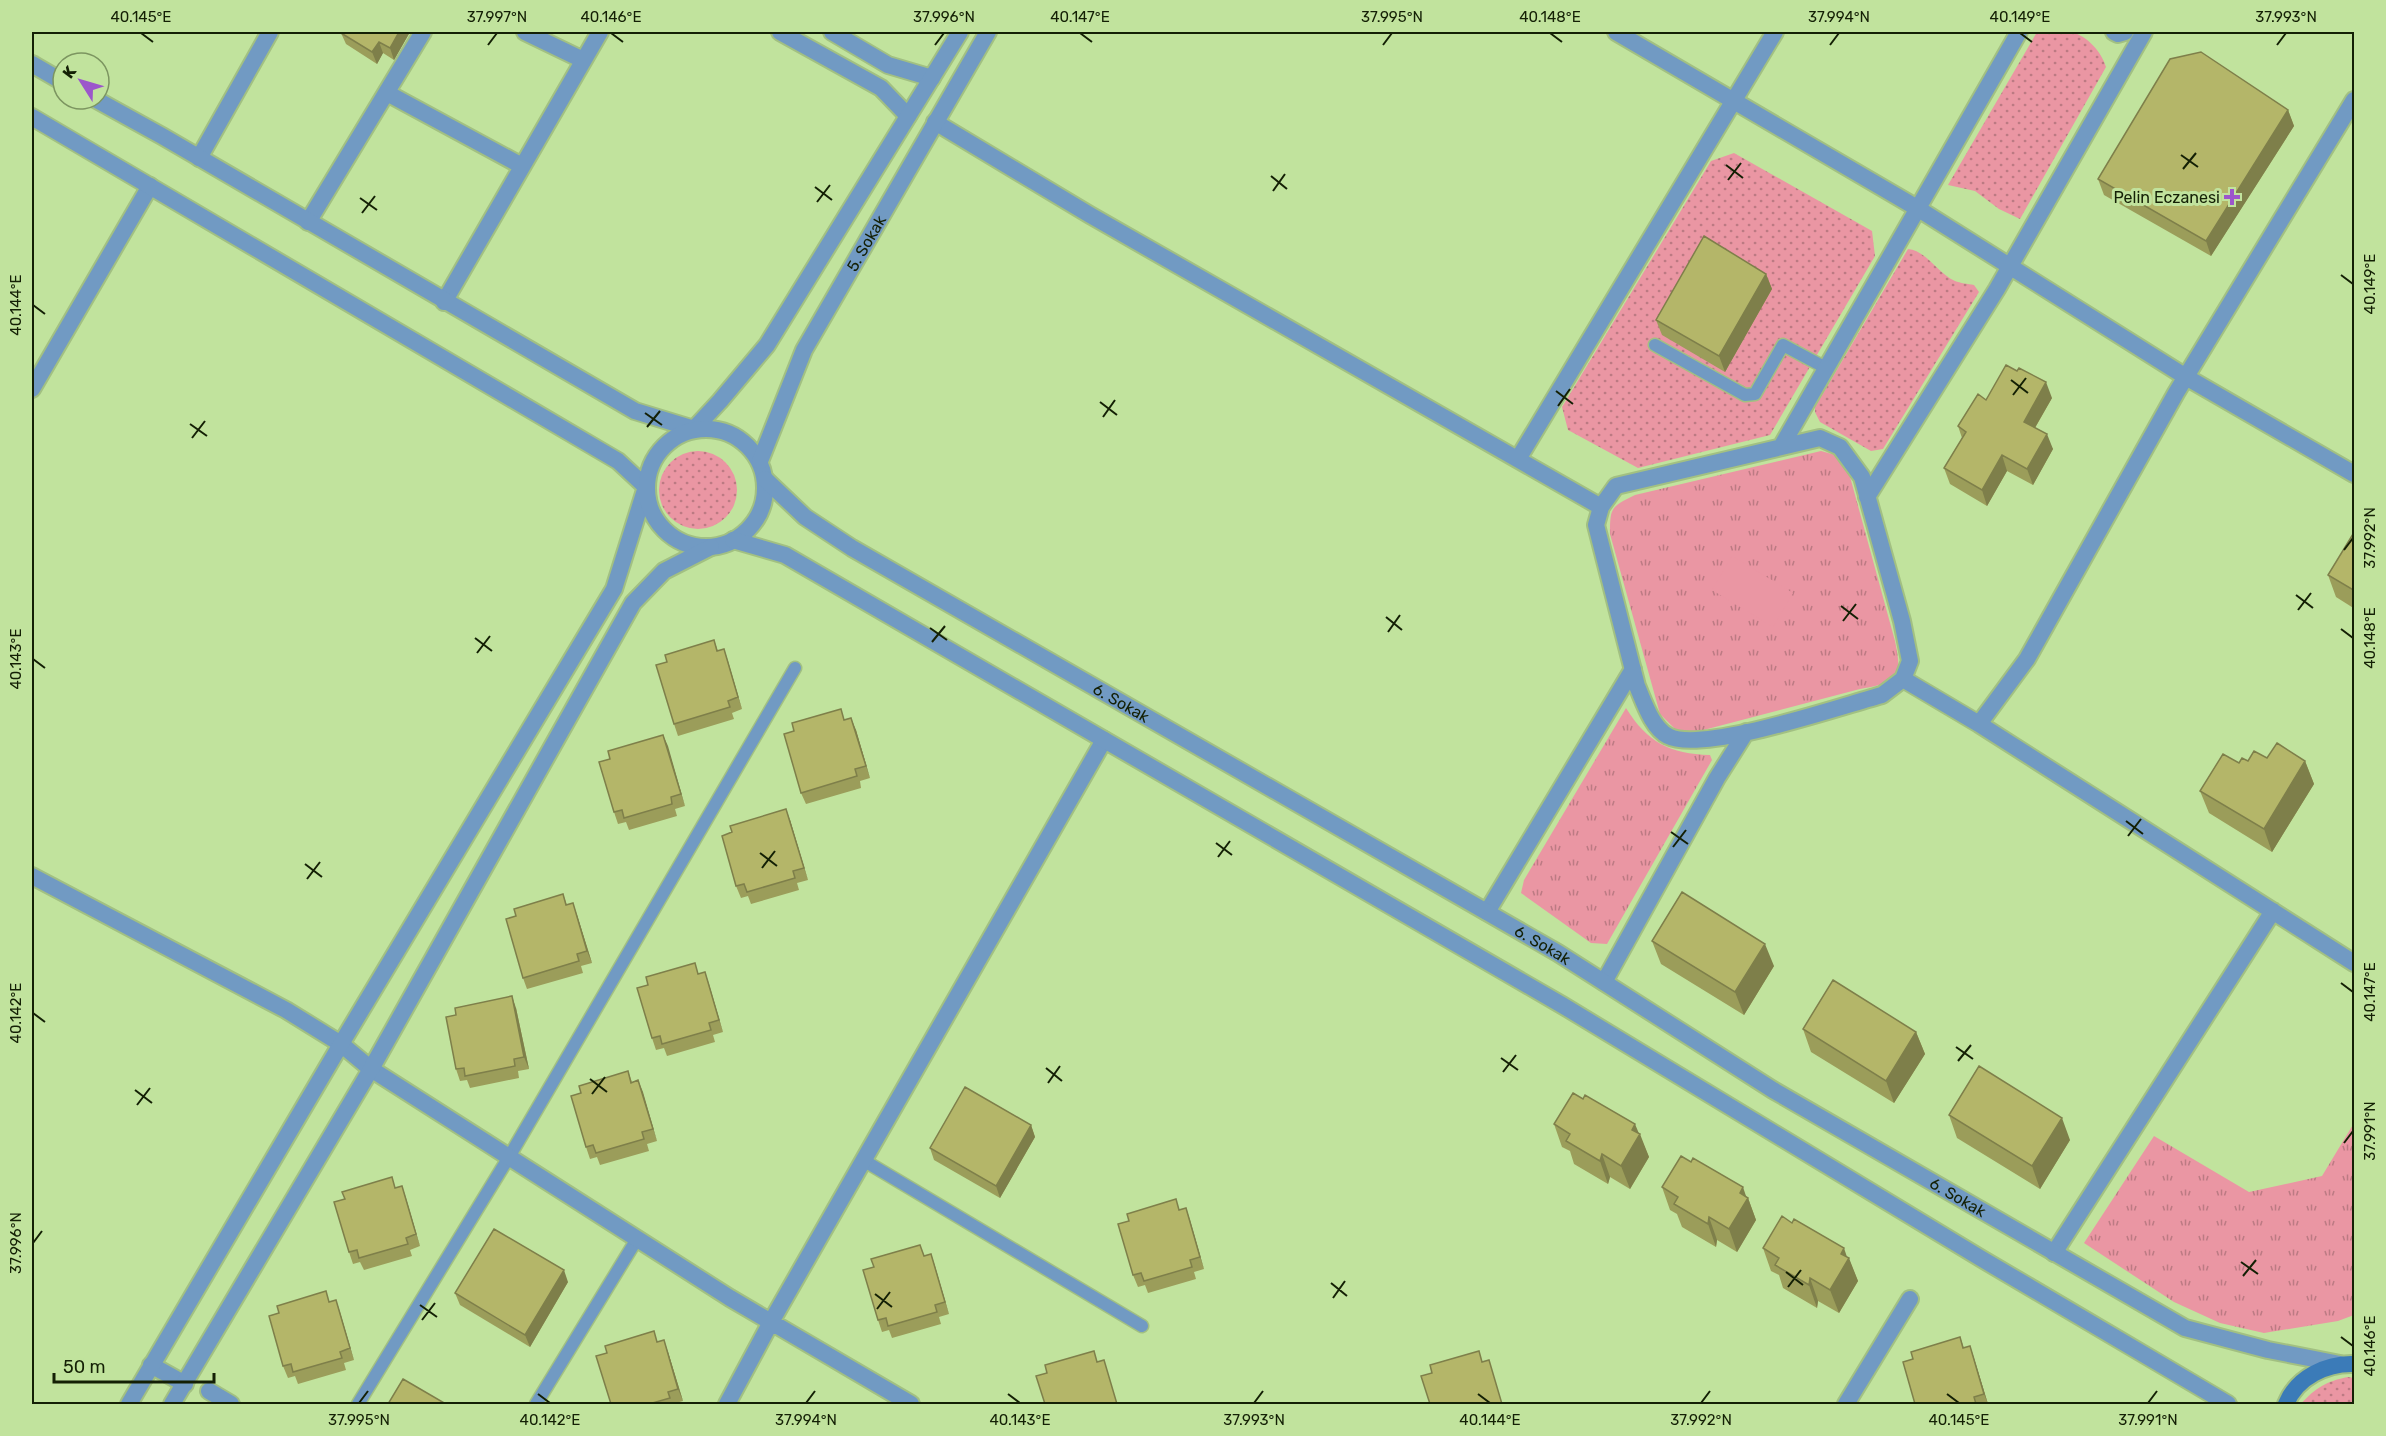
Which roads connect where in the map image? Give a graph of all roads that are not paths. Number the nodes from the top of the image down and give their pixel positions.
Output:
1 (270, 32) edge
2 (423, 32) edge
3 (525, 32) edge
4 (600, 32) edge
5 (780, 32) edge
6 (832, 32) edge
7 (960, 32) edge
8 (988, 32) edge
9 (1616, 32) edge
10 (1775, 32) edge
11 (2019, 32) edge
12 (2114, 32) edge
13 (2125, 32) edge
14 (2144, 32) edge
15 (583, 60) junction
16 (32, 64) edge
17 (51, 75) edge
18 (932, 78) junction
19 (387, 93) junction
20 (2355, 100) edge
21 (1735, 101) junction
22 (111, 108) edge
23 (908, 116) junction
24 (32, 117) edge
25 (935, 122) junction
26 (199, 158) junction
27 (522, 166) junction
28 (150, 186) junction
29 (1917, 208) junction
30 (308, 222) junction
31 (2010, 266) junction
32 (444, 302) junction
33 (1655, 345) dead end
34 (1826, 368) junction
35 (2186, 377) junction
36 (32, 389) edge
37 (694, 429) junction
38 (1781, 447) junction
39 (1518, 459) junction
40 (760, 461) junction
41 (2355, 474) edge
42 (765, 479) junction
43 (645, 487) junction
44 (1867, 496) junction
45 (1601, 507) junction
46 (733, 540) junction
47 (711, 547) junction
48 (795, 668) dead end
49 (1632, 669) junction
50 (1903, 679) junction
51 (1979, 724) junction
52 (1746, 732) junction
53 (1104, 740) junction
54 (32, 876) edge
55 (2273, 911) junction
56 (1487, 912) junction
57 (2355, 963) edge
58 (1604, 982) junction
59 (341, 1044) junction
60 (371, 1069) junction
61 (509, 1157) junction
62 (863, 1160) junction
63 (637, 1239) junction
64 (2054, 1253) junction
65 (1910, 1299) dead end
66 (771, 1322) junction
67 (1143, 1326) dead end
68 (2355, 1353) edge
69 (2347, 1364) edge
70 (151, 1365) junction
71 (185, 1384) junction
72 (209, 1391) dead end
73 (129, 1404) edge
74 (172, 1404) edge
75 (231, 1404) edge
76 (358, 1404) edge
77 (536, 1404) edge
78 (727, 1404) edge
79 (911, 1404) edge
80 (1846, 1404) edge
81 (2228, 1404) edge
82 (2286, 1404) edge

1 - 26 street
2 - 19 street
3 - 15 street
4 - 15 street
5 - 23 street
6 - 18 street
7 - 18 street, 5. Sokak
8 - 25 street, 5. Sokak
9 - 21 street
10 - 21 street
11 - 29 street
12 - 13 street
14 - 31 street
15 - 27 street
16 - 17 street
18 - 23 street, 5. Sokak
19 - 27 street
19 - 30 street
20 - 35 street
21 - 29 street
21 - 39 street
22 - 26 street
23 - 37 street, 5. Sokak
24 - 28 street
25 - 39 street
25 - 40 street, 5. Sokak
26 - 30 street
27 - 32 street
28 - 36 street
28 - 43 street
29 - 31 street
29 - 34 street
30 - 32 street
31 - 35 street
31 - 44 street
32 - 37 street
33 - 34 lane
34 - 38 street
35 - 41 street
35 - 51 street
37 - 40 street
37 - 43 street
38 - 44 street
38 - 45 street
39 - 45 street
40 - 42 street
42 - 46 street
42 - 56 street, 6. Sokak
43 - 47 street
43 - 59 street
44 - 50 street
45 - 49 street
46 - 47 street
46 - 53 street
47 - 60 street
48 - 61 lane
49 - 52 street
49 - 56 street
50 - 51 street
50 - 52 street
51 - 55 street
52 - 58 street
53 - 62 street
53 - 81 street
54 - 59 street
55 - 57 street
55 - 64 street
56 - 58 street, 6. Sokak
58 - 64 street, 6. Sokak
59 - 60 street
59 - 70 street
60 - 61 street
60 - 71 street
61 - 63 street
61 - 76 lane
62 - 66 street
62 - 67 lane
63 - 66 street
63 - 77 lane
64 - 69 street, 6. Sokak
65 - 80 street
66 - 78 street
66 - 79 street
68 - 69 main road
69 - 82 main road
70 - 71 street
70 - 73 street
71 - 74 street
72 - 75 street

